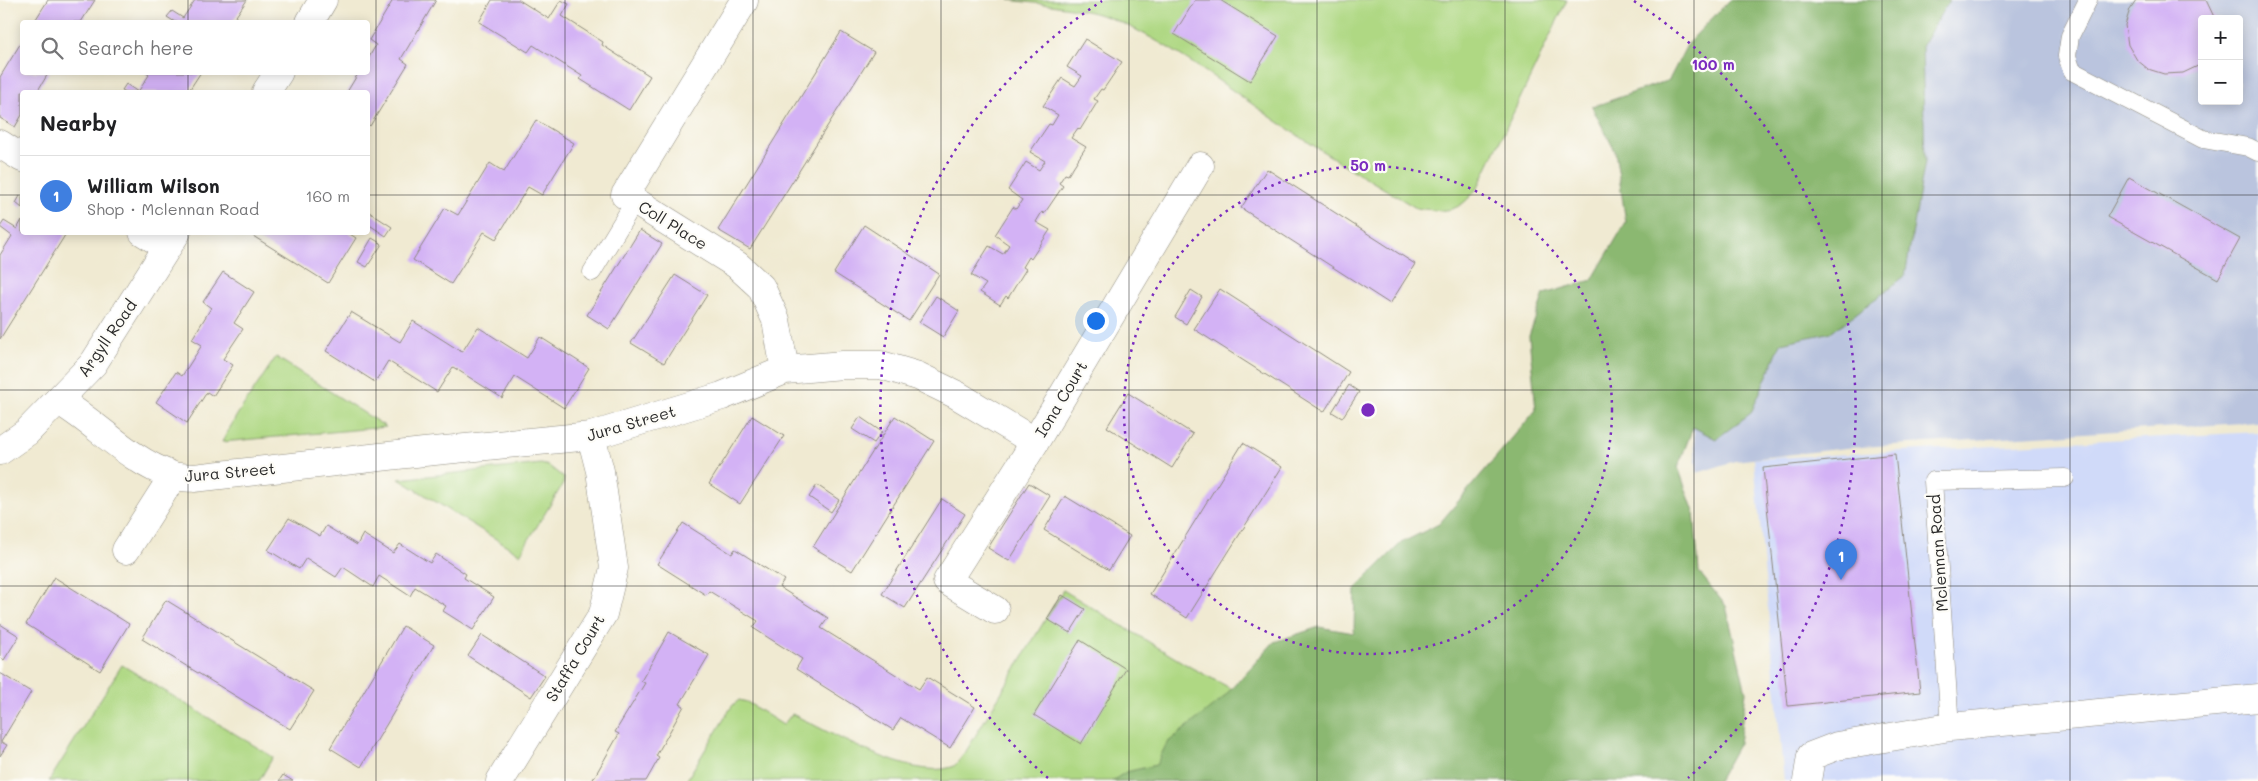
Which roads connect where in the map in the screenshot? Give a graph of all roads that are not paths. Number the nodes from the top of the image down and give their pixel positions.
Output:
1 (323, 0) edge
2 (2088, 0) edge
3 (744, 1) edge
4 (311, 20) edge
5 (277, 75) edge
6 (267, 90) edge
7 (0, 144) edge
8 (2258, 152) edge
9 (20, 157) edge
10 (1200, 166) dead end
11 (635, 201) junction
12 (154, 235) edge
13 (172, 240) edge
14 (592, 272) dead end
15 (785, 370) junction
16 (60, 401) junction
17 (591, 436) junction
18 (1035, 442) junction
19 (0, 451) edge
20 (173, 476) junction
21 (2065, 478) dead end
22 (126, 550) dead end
23 (994, 610) dead end
24 (2258, 698) edge
25 (1950, 727) junction
26 (500, 781) edge
27 (1807, 781) edge

1 - 4 street
2 - 8 lane
3 - 11 street, Coll Place
5 - 6 street
7 - 9 street
10 - 18 street, Iona Court
11 - 14 lane
11 - 15 street, Coll Place
12 - 13 street
13 - 16 street, Argyll Road
15 - 17 street, Jura Street
15 - 18 street, Jura Street
16 - 19 street, Argyll Road
16 - 20 street, Jura Street
17 - 20 street, Jura Street
17 - 26 street, Staffa Court
18 - 23 street, Iona Court
20 - 22 street, Jura Street
21 - 25 lane, Mclennan Road
24 - 25 street
25 - 27 street

